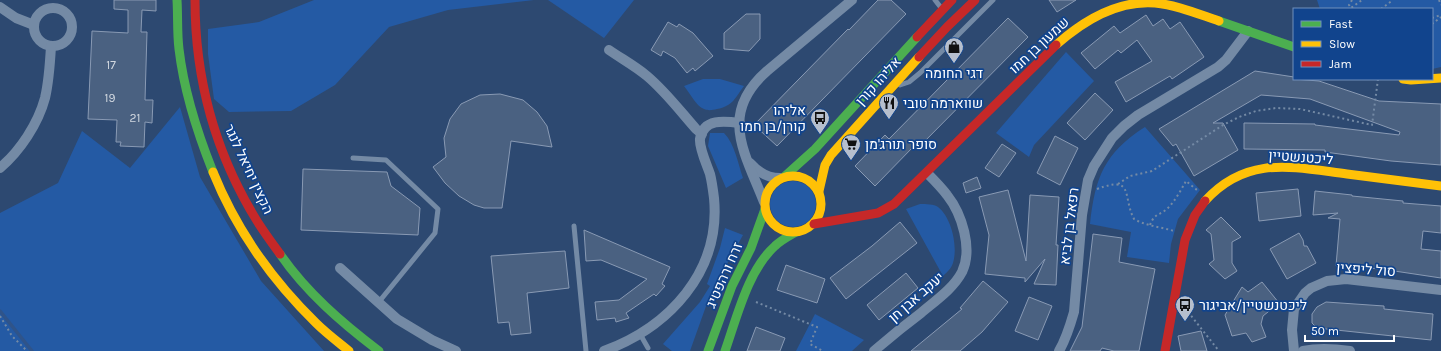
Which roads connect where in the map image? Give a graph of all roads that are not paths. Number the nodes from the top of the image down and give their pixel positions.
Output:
1 (177, 0) edge
2 (194, 0) edge
3 (852, 0) edge
4 (935, 0) edge
5 (952, 0) edge
6 (974, 0) edge
7 (993, 0) edge
8 (55, 4) edge
9 (0, 7) edge
10 (942, 10) junction
11 (34, 25) junction
12 (1248, 31) junction
13 (51, 46) junction
14 (1293, 47) edge
15 (609, 50) dead end
16 (890, 89) junction
17 (740, 123) junction
18 (702, 134) junction
19 (353, 158) dead end
20 (746, 158) junction
21 (0, 168) edge
22 (927, 172) junction
23 (782, 177) junction
24 (1441, 186) edge
25 (820, 195) junction
26 (765, 206) junction
27 (866, 215) junction
28 (814, 224) junction
29 (574, 226) dead end
30 (796, 232) junction
31 (340, 268) dead end
32 (1441, 290) edge
33 (378, 303) junction
34 (640, 334) junction
35 (648, 348) dead end
36 (349, 351) edge
37 (379, 351) edge
38 (456, 351) edge
39 (586, 351) edge
40 (604, 351) edge
41 (708, 351) edge
42 (725, 351) edge
43 (874, 351) edge
44 (1059, 351) edge
45 (1165, 351) edge
46 (1294, 351) edge
47 (1303, 351) edge
48 (1350, 351) edge

1 - 36 street
2 - 37 street, הקצין יחיאל לנגר
3 - 17 street
4 - 10 lane
5 - 10 street, אליהו קורן
6 - 16 street, אליהו קורן
7 - 16 lane
8 - 11 street
8 - 13 street
9 - 11 street
10 - 23 street, אליהו קורן
11 - 13 street
12 - 14 street, שמעון בן חמו
12 - 22 street, שמעון בן חמו
12 - 44 street, רפאל בן לביא
13 - 21 street
15 - 18 street
16 - 25 street, אליהו קורן
17 - 18 street
17 - 20 street
18 - 34 street
19 - 33 lane
20 - 23 street
20 - 26 street
22 - 27 street, שמעון בן חמו
22 - 43 street, יעקב אבן חן
23 - 25 street
23 - 26 street
24 - 45 street, ליכטנשטיין
25 - 27 street, שמעון בן חמו
25 - 28 street
26 - 30 street
26 - 41 street, זרח ורהפטיג
27 - 28 street, שמעון בן חמו
28 - 30 street
29 - 39 lane
30 - 42 street, זרח ורהפטיג
31 - 33 street
32 - 46 street, סול ליפצין
33 - 38 street
34 - 35 lane
34 - 40 street
47 - 48 street

